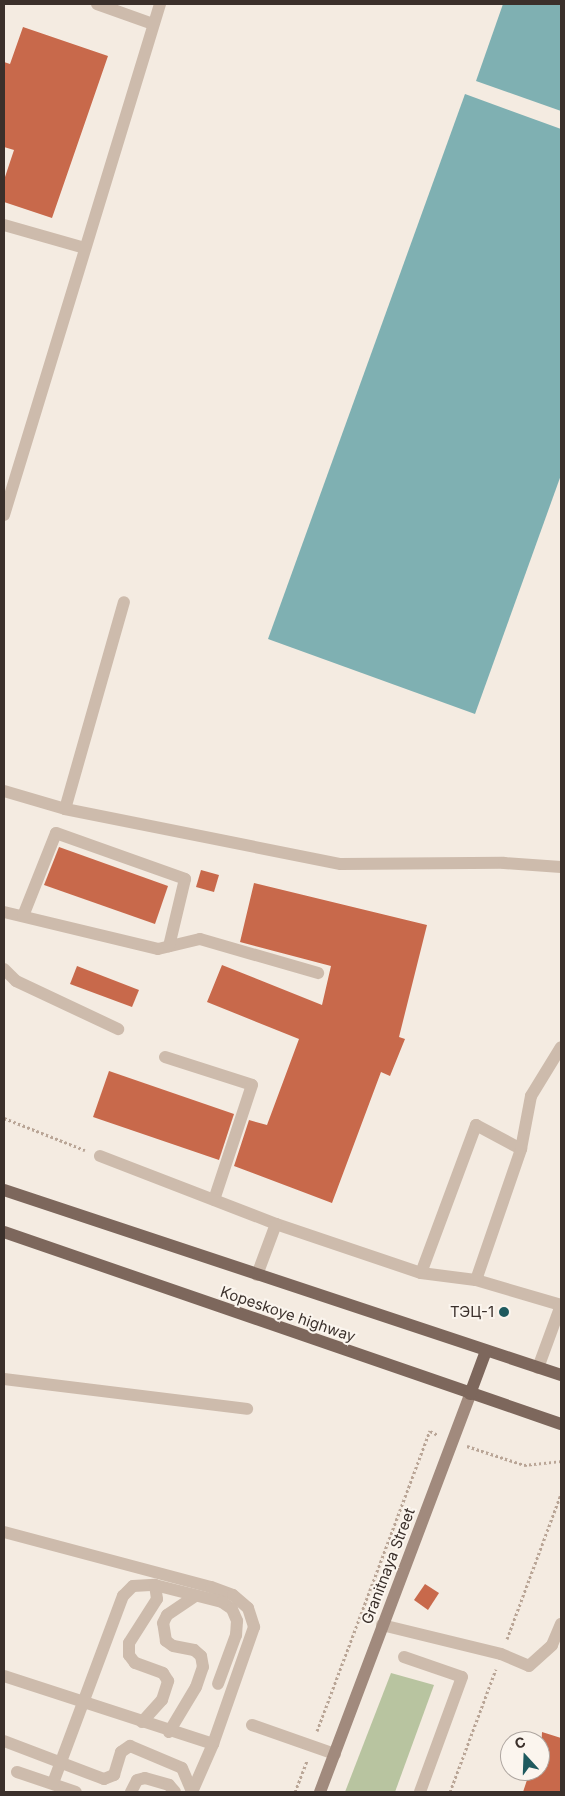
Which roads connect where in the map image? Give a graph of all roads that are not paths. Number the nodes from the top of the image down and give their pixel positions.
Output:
1 (97, 4) edge
2 (160, 4) edge
3 (153, 24) junction
4 (4, 225) edge
5 (85, 248) junction
6 (4, 515) edge
7 (124, 602) dead end
8 (4, 791) edge
9 (65, 809) junction
10 (561, 867) edge
11 (4, 912) edge
12 (23, 916) junction
13 (169, 946) junction
14 (4, 969) edge
15 (318, 973) dead end
16 (118, 1029) dead end
17 (561, 1047) edge
18 (165, 1057) dead end
19 (521, 1149) junction
20 (100, 1156) road end
21 (4, 1190) edge
22 (214, 1200) junction
23 (276, 1224) junction
24 (4, 1232) edge
25 (421, 1273) junction
26 (257, 1275) junction
27 (476, 1280) junction
28 (486, 1351) junction
29 (538, 1368) junction
30 (561, 1375) edge
31 (4, 1379) edge
32 (470, 1394) junction
33 (247, 1409) dead end
34 (561, 1424) edge
35 (4, 1532) edge
36 (155, 1585) junction
37 (196, 1596) junction
38 (382, 1624) junction
39 (561, 1624) edge
40 (556, 1647) edge
41 (404, 1657) dead end
42 (4, 1676) edge
43 (218, 1684) dead end
44 (85, 1701) junction
45 (142, 1722) junction
46 (252, 1725) dead end
47 (169, 1732) junction
48 (4, 1741) edge
49 (213, 1744) junction
50 (335, 1754) junction
51 (61, 1762) junction
52 (17, 1772) dead end
53 (54, 1783) junction
54 (76, 1792) edge
55 (131, 1792) edge
56 (175, 1792) edge
57 (192, 1792) edge
58 (320, 1792) edge
59 (420, 1792) edge

1 - 3 lane
2 - 3 lane
3 - 5 lane
4 - 5 lane
5 - 6 lane
7 - 9 lane
8 - 9 lane
9 - 10 lane
11 - 12 lane
12 - 13 lane
12 - 13 lane
13 - 15 lane
14 - 16 lane
17 - 19 lane
18 - 22 lane
19 - 25 lane
19 - 27 lane
20 - 22 lane
21 - 26 main road, Kopeskoye highway
22 - 23 lane
23 - 25 lane
23 - 26 lane
24 - 32 main road, Kopeskoye highway
25 - 27 lane
26 - 28 main road, Kopeskoye highway
27 - 29 lane
28 - 29 main road, Kopeskoye highway
28 - 32 main road, Granitnaya Street
29 - 30 main road, Kopeskoye highway
31 - 33 lane
32 - 34 main road, Kopeskoye highway
32 - 38 street, Granitnaya Street
35 - 49 lane
36 - 37 lane
36 - 44 lane
36 - 45 lane
37 - 43 lane
37 - 47 lane
38 - 40 lane
38 - 50 street, Granitnaya Street
39 - 40 lane
41 - 59 lane
42 - 44 lane
44 - 45 lane
44 - 51 lane
45 - 47 lane
46 - 50 lane
47 - 49 lane
48 - 51 lane
49 - 57 lane
50 - 58 street, Granitnaya Street
51 - 53 lane
51 - 57 lane
52 - 53 lane
53 - 54 lane
55 - 56 lane

